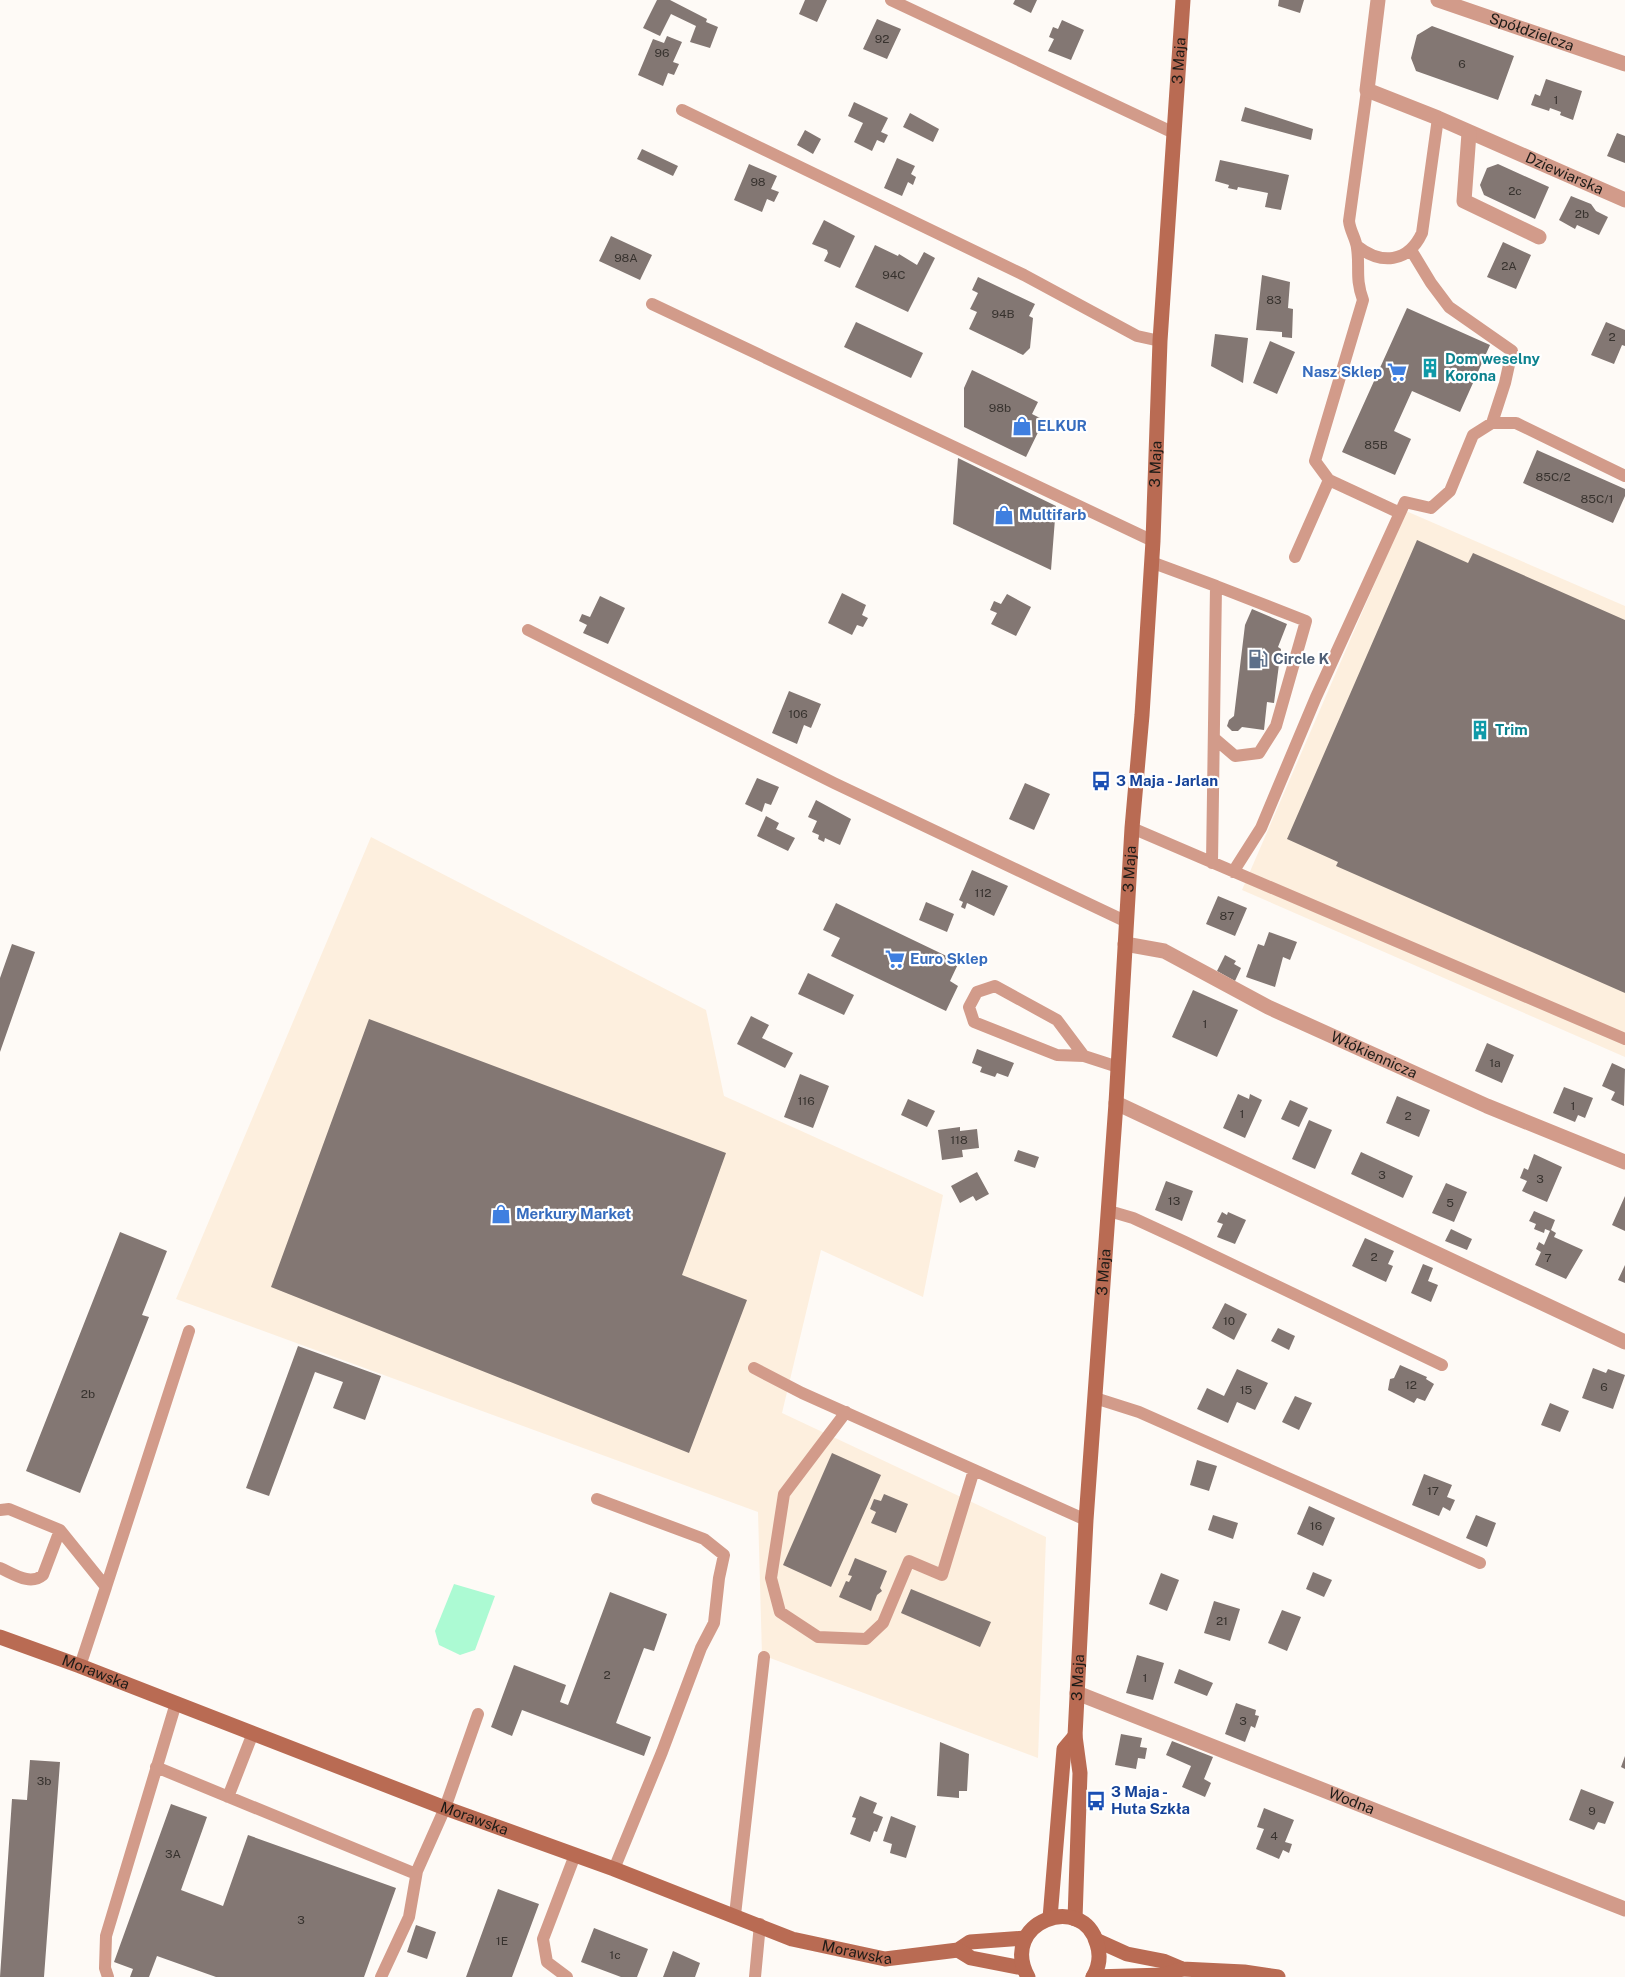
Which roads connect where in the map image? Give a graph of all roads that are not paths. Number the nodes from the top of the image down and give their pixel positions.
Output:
1 (891, 0) edge
2 (1183, 0) edge
3 (1378, 0) edge
4 (1438, 0) edge
5 (1625, 64) edge
6 (1367, 90) junction
7 (682, 110) dead end
8 (1438, 118) junction
9 (1174, 133) junction
10 (1469, 133) junction
11 (1625, 200) edge
12 (1539, 237) dead end
13 (1357, 246) junction
14 (1411, 250) junction
15 (652, 304) dead end
16 (1160, 341) junction
17 (1492, 423) junction
18 (1625, 476) edge
19 (1329, 480) junction
20 (1400, 513) junction
21 (1152, 541) junction
22 (1296, 557) dead end
23 (1152, 562) junction
24 (1216, 586) junction
25 (528, 630) dead end
26 (1214, 738) junction
27 (1132, 828) junction
28 (1212, 863) junction
29 (1233, 872) junction
30 (1127, 922) junction
31 (1125, 944) junction
32 (1625, 1039) edge
33 (1084, 1056) junction
34 (1118, 1067) junction
35 (1116, 1102) junction
36 (1625, 1162) edge
37 (1109, 1211) junction
38 (189, 1331) dead end
39 (1625, 1342) edge
40 (1442, 1365) dead end
41 (754, 1368) dead end
42 (1095, 1398) junction
43 (846, 1412) junction
44 (974, 1470) junction
45 (597, 1499) dead end
46 (0, 1510) edge
47 (1086, 1520) junction
48 (60, 1530) junction
49 (1480, 1563) dead end
50 (0, 1568) edge
51 (106, 1587) junction
52 (0, 1637) edge
53 (764, 1657) dead end
54 (80, 1666) junction
55 (1077, 1693) junction
56 (176, 1703) junction
57 (478, 1714) dead end
58 (253, 1733) junction
59 (1074, 1736) junction
60 (156, 1767) junction
61 (228, 1796) junction
62 (445, 1808) junction
63 (575, 1855) junction
64 (614, 1869) junction
65 (416, 1874) junction
66 (1625, 1909) edge
67 (735, 1915) junction
68 (1050, 1918) junction
69 (1075, 1919) junction
70 (760, 1924) junction
71 (1025, 1938) junction
72 (1096, 1940) junction
73 (958, 1950) junction
74 (1182, 1969) junction
75 (1025, 1973) edge
76 (108, 1977) edge
77 (381, 1977) edge
78 (566, 1977) edge
79 (755, 1977) edge
80 (1093, 1977) edge
81 (1278, 1977) edge

1 - 9 lane
2 - 9 street, 3 Maja
3 - 6 street
4 - 5 street, Spółdzielcza
6 - 8 street, Dziewiarska
6 - 13 lane
7 - 16 lane
8 - 10 street, Dziewiarska
8 - 14 lane
9 - 16 street, 3 Maja
10 - 11 street, Dziewiarska
10 - 12 street
13 - 14 lane
13 - 19 lane
14 - 17 lane
15 - 21 lane
16 - 21 street, 3 Maja
17 - 18 lane
17 - 20 lane
19 - 20 lane
19 - 22 lane
20 - 29 lane
21 - 23 street, 3 Maja
23 - 24 lane
23 - 27 street, 3 Maja
24 - 26 lane
24 - 26 lane
25 - 30 lane
26 - 28 lane
27 - 28 lane
27 - 30 street, 3 Maja
28 - 29 lane
29 - 32 lane
30 - 31 street, 3 Maja
31 - 34 street, 3 Maja
31 - 36 street, Włókiennicza
33 - 33 lane
33 - 34 lane
34 - 35 street, 3 Maja
35 - 37 street, 3 Maja
35 - 39 street
37 - 40 lane
37 - 42 street, 3 Maja
38 - 51 lane
41 - 43 lane
42 - 47 street, 3 Maja
42 - 49 lane
43 - 44 lane
43 - 44 lane
44 - 47 lane
45 - 64 lane
46 - 48 lane
47 - 55 street, 3 Maja
48 - 50 lane
48 - 51 lane
51 - 54 lane
52 - 54 street, Morawska
53 - 67 lane
54 - 56 street, Morawska
55 - 59 street, 3 Maja
55 - 66 street, Wodna
56 - 58 street, Morawska
56 - 60 lane
57 - 62 lane
58 - 61 lane
58 - 62 street, Morawska
59 - 68 street, 3 Maja
59 - 69 street, 3 Maja
60 - 61 lane
60 - 76 lane
61 - 65 lane
62 - 63 street, Morawska
62 - 65 lane
63 - 64 street, Morawska
63 - 78 lane
64 - 67 street, Morawska
65 - 77 lane
67 - 70 street, Morawska
68 - 69 street
68 - 71 street
69 - 72 street
70 - 73 street, Morawska
70 - 79 lane
71 - 73 street, Morawska
71 - 75 street
72 - 74 street
72 - 80 street
73 - 75 street
74 - 80 street
74 - 81 street

